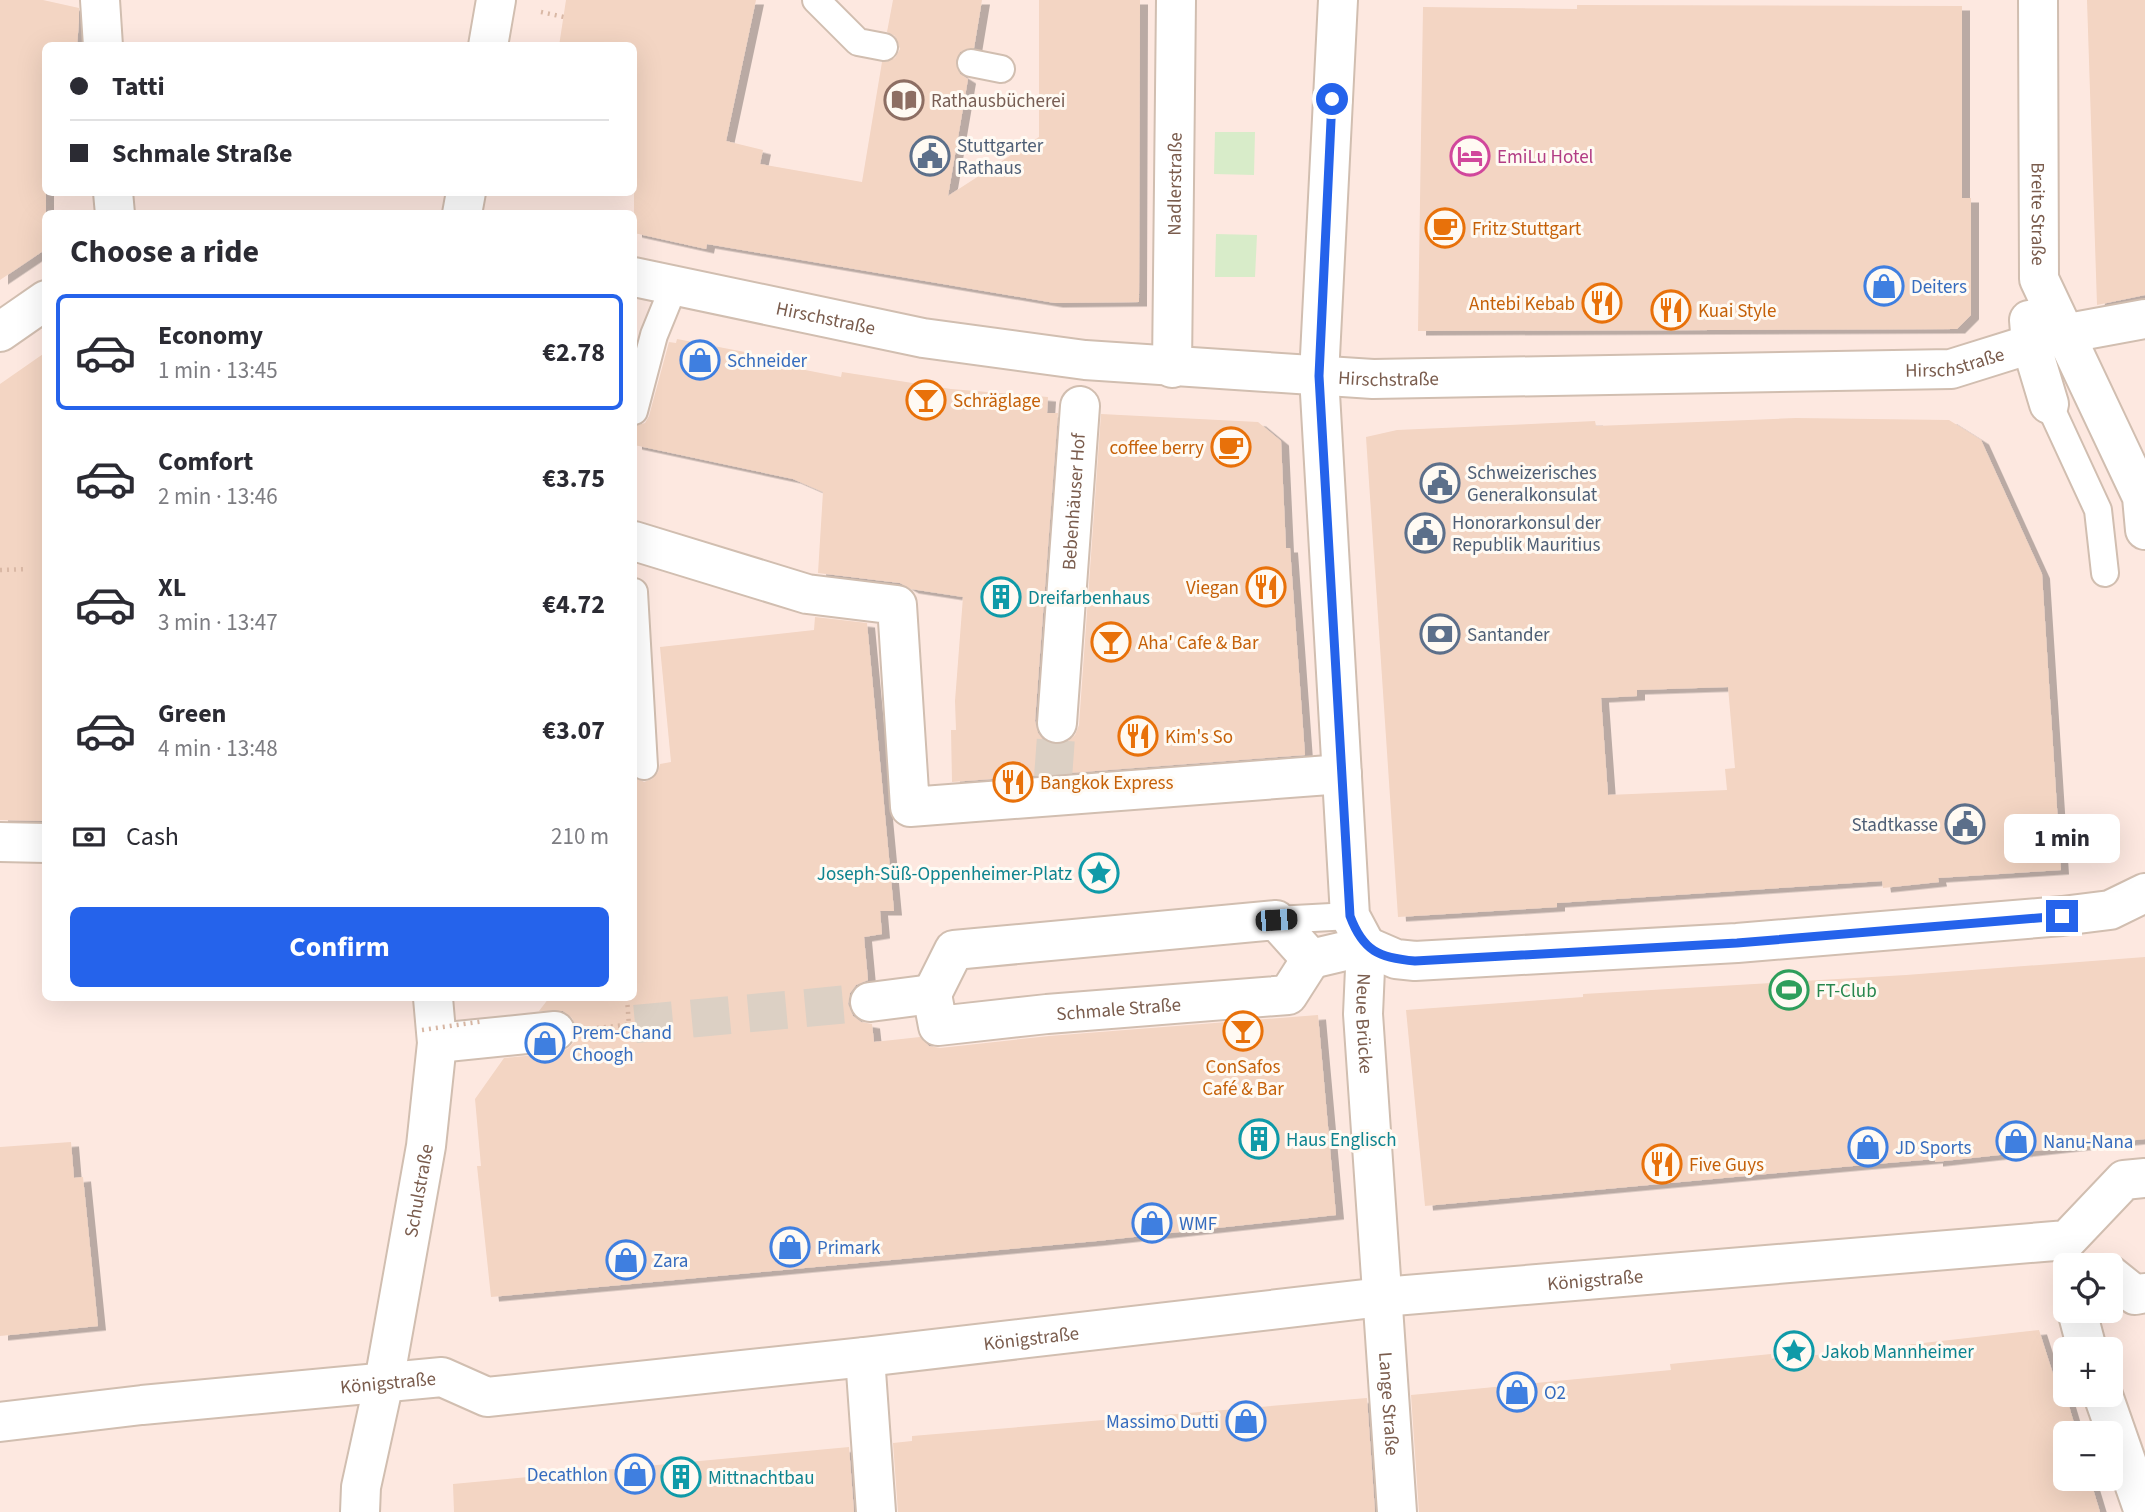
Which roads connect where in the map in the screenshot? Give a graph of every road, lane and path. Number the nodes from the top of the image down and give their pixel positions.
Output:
1 (100, 0) edge
2 (496, 0) edge
3 (816, 0) edge
4 (1176, 0) edge
5 (1338, 0) edge
6 (2038, 0) edge
7 (538, 12) dead end
8 (564, 17) dead end
9 (103, 42) edge
10 (489, 42) edge
11 (884, 47) dead end
12 (971, 63) dead end
13 (1001, 69) dead end
14 (637, 278) edge
15 (674, 286) junction
16 (42, 303) edge
17 (2145, 319) edge
18 (0, 332) edge
19 (2047, 339) junction
20 (1172, 368) junction
21 (1319, 376) junction
22 (637, 400) edge
23 (2049, 404) joint
24 (1080, 406) dead end
25 (2145, 530) edge
26 (637, 542) edge
27 (27, 569) dead end
28 (0, 570) edge
29 (2105, 573) dead end
30 (637, 644) edge
31 (1057, 723) tunnel mouth
32 (644, 766) dead end
33 (1342, 774) junction
34 (0, 842) edge
35 (42, 843) edge
36 (2145, 893) edge
37 (1276, 920) junction
38 (1358, 931) junction
39 (1311, 960) junction
40 (932, 994) junction
41 (627, 1001) edge
42 (870, 1002) tunnel mouth
43 (484, 1021) dead end
44 (430, 1023) edge
45 (629, 1026) dead end
46 (555, 1031) dead end
47 (2145, 1178) edge
48 (2069, 1252) edge
49 (2123, 1285) edge
50 (2145, 1293) edge
51 (1382, 1297) junction
52 (865, 1357) junction
53 (384, 1382) junction
54 (2107, 1407) edge
55 (0, 1422) edge
56 (360, 1512) edge
57 (876, 1512) edge
58 (1397, 1512) edge
59 (2144, 1512) edge

1 - 9 street
2 - 10 street
3 - 11 lane
4 - 20 street, Nadlerstraße
5 - 21 street
6 - 19 street, Breite Straße
7 - 8 path
12 - 13 lane
14 - 15 street, Hirschstraße
15 - 20 street, Hirschstraße
15 - 22 lane
16 - 18 street
17 - 19 street, Hirschstraße
19 - 21 street, Hirschstraße
19 - 23 street
19 - 25 street
20 - 21 street, Hirschstraße
21 - 33 street, Neue Brücke
23 - 29 lane
24 - 31 street, Bebenhäuser Hof
26 - 33 street
27 - 28 path
30 - 32 lane
33 - 38 street, Neue Brücke
34 - 35 street
36 - 38 street
37 - 38 lane
37 - 39 street
37 - 40 street
38 - 39 street
38 - 51 street, Neue Brücke
39 - 40 street, Schmale Straße
40 - 42 street
41 - 45 path
43 - 44 path, bridge
44 - 46 street
44 - 53 street, Schulstraße
47 - 48 street
48 - 51 street, Königstraße
49 - 50 street
51 - 52 street, Königstraße
51 - 58 street, Lange Straße
52 - 53 street, Königstraße
52 - 57 street
53 - 55 street, Königstraße
53 - 56 street, Schulstraße
54 - 59 street

